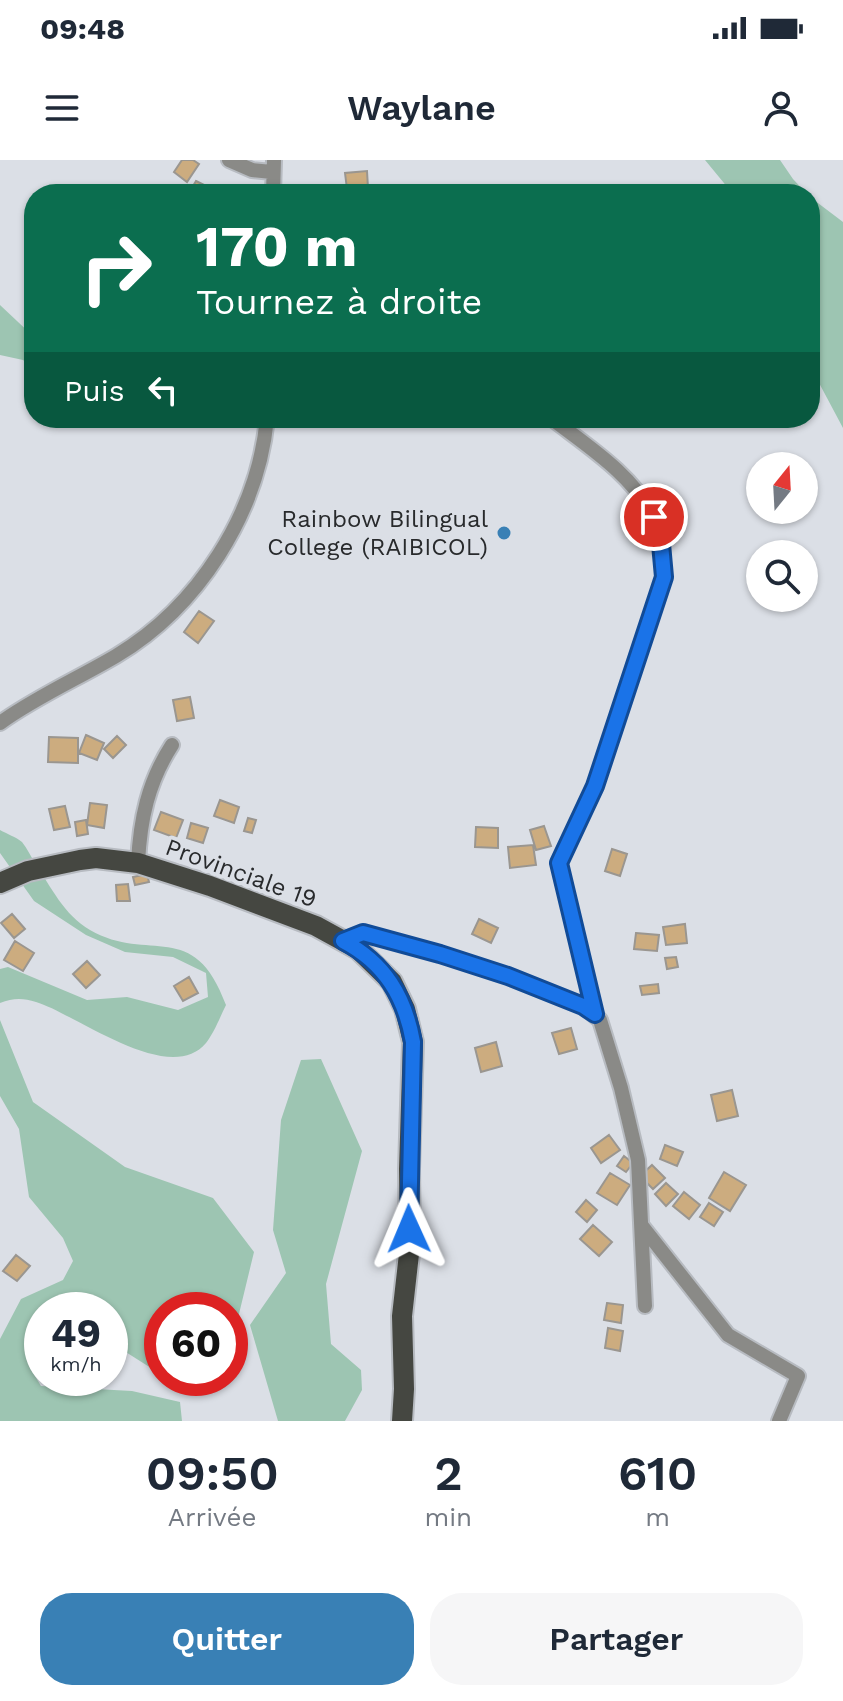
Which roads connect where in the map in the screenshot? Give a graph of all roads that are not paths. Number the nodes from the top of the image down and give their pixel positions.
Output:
1 (229, 160) edge
2 (273, 166) edge
3 (266, 428) edge
4 (564, 428) edge
5 (0, 723) edge
6 (172, 745) dead end
7 (138, 863) junction
8 (0, 883) edge
9 (343, 941) junction
10 (595, 1014) junction
11 (642, 1226) junction
12 (645, 1306) dead end
13 (402, 1421) edge
14 (779, 1421) edge

1 - 2 street
3 - 5 street
4 - 10 street
6 - 7 street
7 - 8 main road, Provinciale 19
7 - 9 main road, Provinciale 19
9 - 10 street
9 - 13 main road, Provinciale 19
10 - 11 street
11 - 12 street
11 - 14 street

